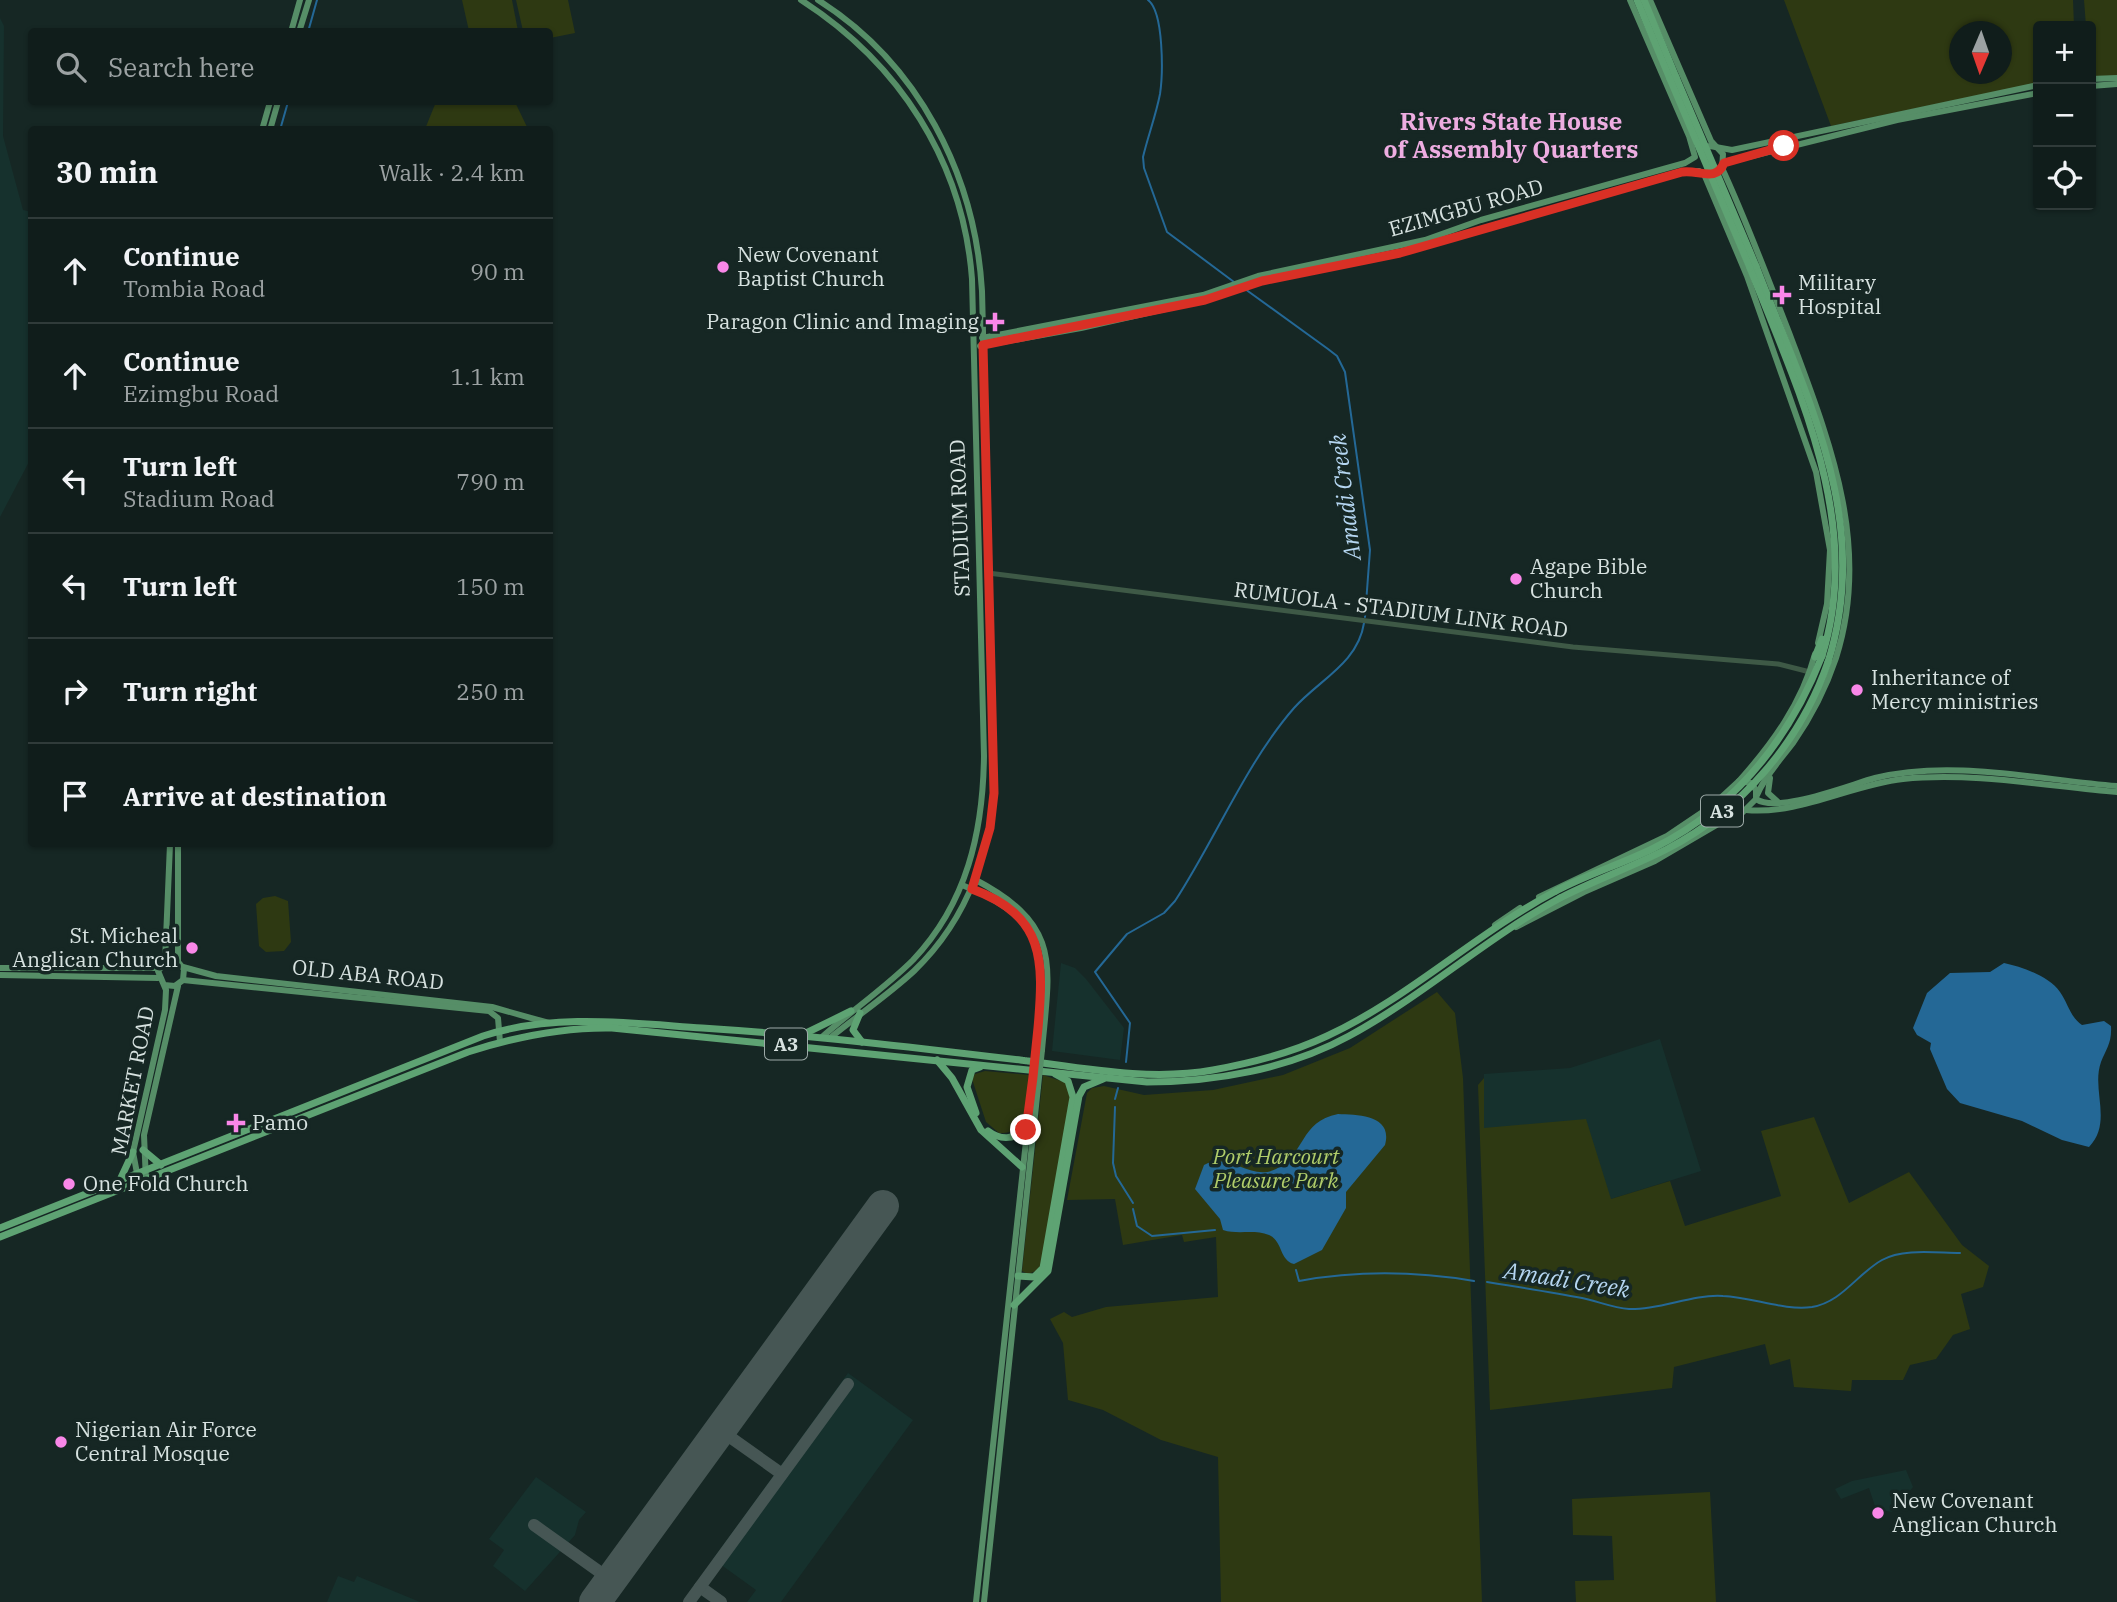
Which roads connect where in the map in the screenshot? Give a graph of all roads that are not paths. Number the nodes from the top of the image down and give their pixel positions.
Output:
1 (300, 0) edge
2 (309, 0) edge
3 (801, 0) edge
4 (817, 0) edge
5 (1630, 0) edge
6 (1637, 0) edge
7 (1644, 0) edge
8 (1650, 0) edge
9 (292, 28) edge
10 (300, 28) edge
11 (1673, 78) junction
12 (2117, 78) edge
13 (2095, 84) edge
14 (2117, 84) edge
15 (2096, 85) edge
16 (2033, 86) edge
17 (2033, 94) edge
18 (269, 105) edge
19 (277, 105) edge
20 (263, 126) edge
21 (271, 126) edge
22 (1717, 148) junction
23 (1695, 157) junction
24 (1723, 165) junction
25 (1702, 173) junction
26 (1753, 267) junction
27 (1246, 282) junction
28 (974, 342) junction
29 (983, 342) junction
30 (1843, 555) junction
31 (988, 573) junction
32 (1847, 606) junction
33 (1822, 658) junction
34 (1810, 672) junction
35 (1773, 770) junction
36 (1739, 781) junction
37 (2117, 786) edge
38 (2117, 792) edge
39 (1757, 797) junction
40 (1781, 804) junction
41 (1713, 805) junction
42 (1746, 810) junction
43 (1720, 823) junction
44 (170, 847) edge
45 (178, 847) edge
46 (966, 875) junction
47 (976, 879) junction
48 (962, 885) junction
49 (972, 889) junction
50 (1558, 895) junction
51 (1488, 932) junction
52 (1502, 933) junction
53 (165, 962) junction
54 (181, 964) junction
55 (0, 968) edge
56 (159, 968) junction
57 (0, 975) edge
58 (158, 978) junction
59 (181, 982) junction
60 (164, 985) junction
61 (850, 1011) junction
62 (860, 1013) junction
63 (549, 1023) junction
64 (499, 1031) junction
65 (802, 1035) junction
66 (826, 1038) junction
67 (500, 1042) junction
68 (862, 1043) junction
69 (1039, 1049) junction
70 (937, 1060) junction
71 (985, 1065) junction
72 (1051, 1072) junction
73 (1108, 1078) junction
74 (1035, 1086) junction
75 (1026, 1130) junction
76 (143, 1150) junction
77 (133, 1152) junction
78 (162, 1165) junction
79 (1022, 1167) junction
80 (140, 1174) junction
81 (119, 1182) junction
82 (142, 1183) junction
83 (0, 1228) edge
84 (0, 1237) edge
85 (1018, 1276) junction
86 (1014, 1306) junction
87 (976, 1602) edge
88 (984, 1602) edge

1 - 9 main road
2 - 10 main road
3 - 28 main road, STADIUM ROAD
4 - 29 main road, STADIUM ROAD
5 - 23 main road
6 - 11 highway, A3
7 - 11 highway, A3
8 - 22 main road
11 - 26 highway, A3, bridge
12 - 13 main road
14 - 15 main road
16 - 22 main road
17 - 24 main road
18 - 20 main road
19 - 21 main road
22 - 23 main road
22 - 24 main road
23 - 25 main road
23 - 27 main road, EZIMGBU ROAD
24 - 25 main road
24 - 32 main road
25 - 27 main road, EZIMGBU ROAD
25 - 33 main road
26 - 30 highway, A3
26 - 33 highway, A3
27 - 29 main road, EZIMGBU ROAD
28 - 29 main road, EZIMGBU ROAD
28 - 46 main road, STADIUM ROAD
29 - 31 main road, STADIUM ROAD
30 - 32 highway
30 - 33 highway, A3
31 - 34 street, RUMUOLA - STADIUM LINK ROAD
31 - 47 main road, STADIUM ROAD
32 - 35 main road
33 - 34 main road
33 - 50 highway, A3, bridge
34 - 36 main road
35 - 39 main road
35 - 40 main road
36 - 39 main road
36 - 41 main road
37 - 40 main road
38 - 42 main road
39 - 40 main road
39 - 42 main road
41 - 43 main road
41 - 51 main road
42 - 43 main road
43 - 52 main road
44 - 53 main road
45 - 54 main road
46 - 47 main road
46 - 48 main road, STADIUM ROAD
47 - 49 main road, STADIUM ROAD
47 - 69 main road
48 - 49 main road
48 - 61 main road, STADIUM ROAD
49 - 62 main road, STADIUM ROAD
49 - 69 main road
50 - 51 highway, A3
50 - 52 highway, A3
51 - 68 highway, A3
52 - 73 highway, A3
53 - 54 main road
53 - 56 main road
54 - 59 main road
54 - 63 main road, OLD ABA ROAD
55 - 56 main road
56 - 58 main road
57 - 58 main road
58 - 60 main road
59 - 60 main road
59 - 64 main road, OLD ABA ROAD
59 - 76 main road, MARKET ROAD
60 - 77 main road, MARKET ROAD
61 - 65 highway
61 - 66 main road, STADIUM ROAD
62 - 66 main road, STADIUM ROAD
62 - 68 highway
63 - 64 highway, A3
63 - 65 highway, A3
64 - 67 main road
64 - 78 highway, A3
65 - 66 highway, A3
66 - 68 highway, A3
67 - 70 highway, A3
67 - 82 highway, A3
69 - 74 main road, bridge
70 - 71 highway, A3
70 - 79 highway
71 - 72 highway, A3
71 - 75 highway
72 - 73 highway, A3
72 - 85 highway
73 - 86 highway
74 - 75 main road
74 - 85 main road
75 - 79 main road
76 - 78 highway
76 - 80 main road, MARKET ROAD
77 - 80 main road, MARKET ROAD
77 - 81 highway
78 - 80 highway, A3
79 - 87 main road
80 - 81 highway, A3
80 - 82 main road, MARKET ROAD
81 - 83 highway, A3
82 - 84 highway, A3
85 - 86 main road
86 - 88 main road

